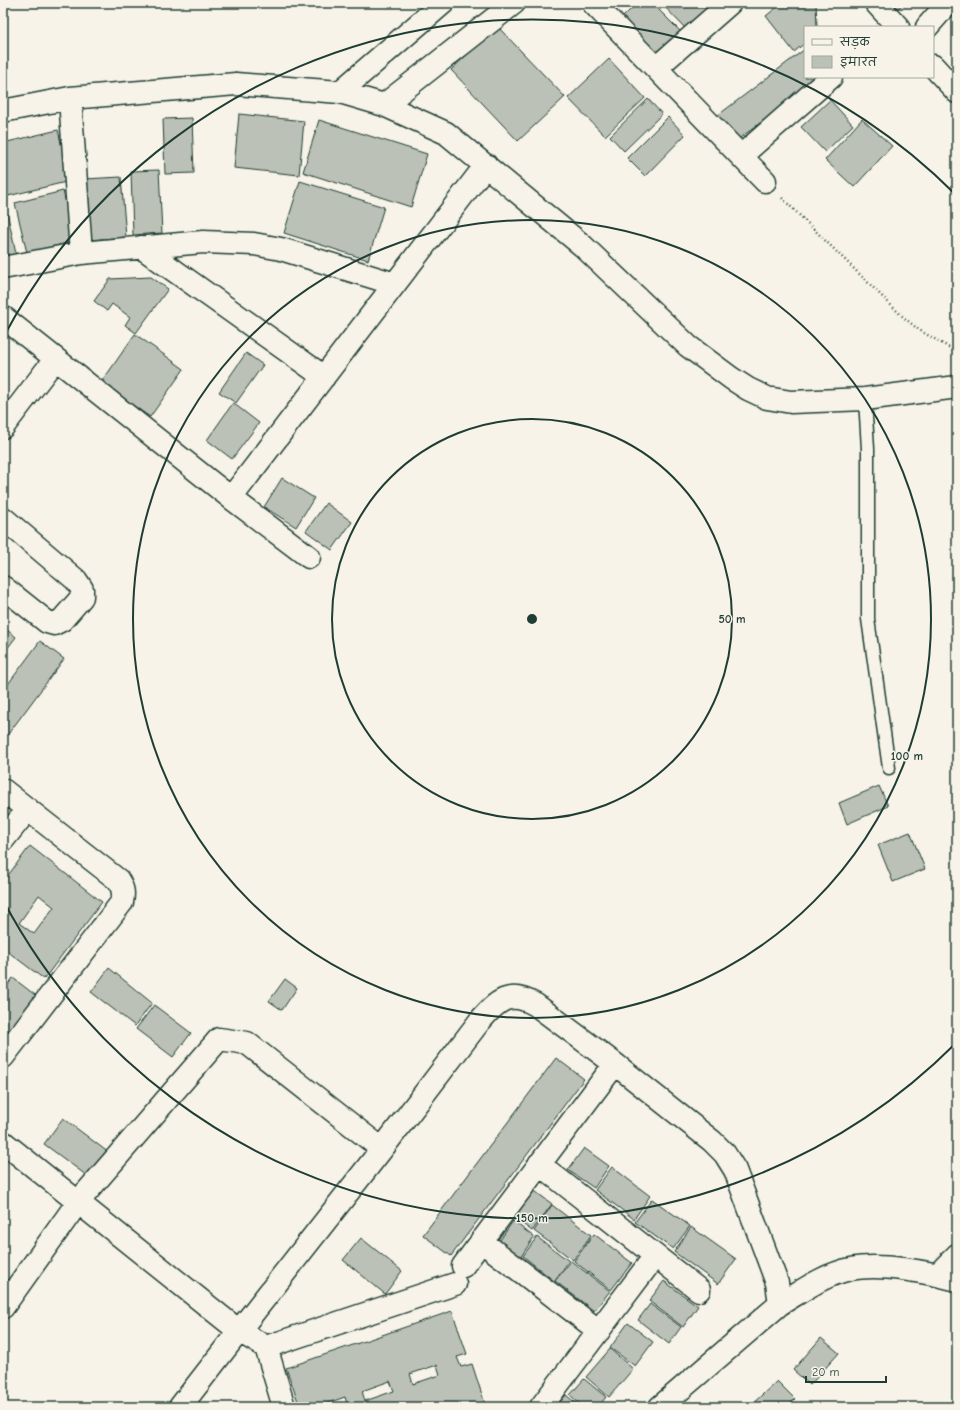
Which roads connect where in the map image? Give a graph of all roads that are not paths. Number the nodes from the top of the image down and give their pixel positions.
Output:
1 (443, 3) edge
2 (514, 3) edge
3 (593, 3) edge
4 (730, 3) edge
5 (876, 3) edge
6 (948, 3) edge
7 (897, 26) edge
8 (928, 26) edge
9 (934, 67) edge
10 (656, 68) junction
11 (830, 78) edge
12 (340, 92) junction
13 (957, 92) edge
14 (70, 98) junction
15 (384, 105) junction
16 (3, 111) edge
17 (741, 156) junction
18 (486, 165) junction
19 (765, 181) road end
20 (141, 247) junction
21 (81, 252) junction
22 (3, 268) edge
23 (395, 284) junction
24 (3, 317) edge
25 (55, 359) junction
26 (324, 377) junction
27 (957, 387) edge
28 (865, 399) junction
29 (3, 427) edge
30 (231, 498) junction
31 (3, 518) edge
32 (309, 557) dead end
33 (3, 587) edge
34 (888, 768) dead end
35 (3, 790) edge
36 (28, 809) junction
37 (3, 840) edge
38 (3, 1057) edge
39 (615, 1064) junction
40 (3, 1142) edge
41 (382, 1149) junction
42 (539, 1164) junction
43 (78, 1202) junction
44 (481, 1241) junction
45 (656, 1256) junction
46 (957, 1256) edge
47 (937, 1276) edge
48 (699, 1290) dead end
49 (780, 1304) junction
50 (3, 1307) edge
51 (239, 1331) junction
52 (599, 1331) junction
53 (266, 1347) junction
54 (180, 1407) edge
55 (284, 1407) edge
56 (541, 1407) edge
57 (660, 1407) edge

1 - 12 street
2 - 15 street
3 - 10 street
4 - 10 street
5 - 7 street
6 - 8 street
9 - 13 street
10 - 17 street
11 - 17 street
12 - 14 street
12 - 15 street
14 - 16 street
14 - 21 street
15 - 18 street
17 - 19 street
18 - 23 street
18 - 28 street
20 - 21 street
20 - 23 street
20 - 26 street
21 - 22 street
23 - 26 street
24 - 25 street
25 - 29 street
25 - 30 street
26 - 30 street
27 - 28 street
28 - 34 lane
30 - 32 street
31 - 33 street
35 - 36 street
36 - 37 street
36 - 38 street
39 - 41 street
39 - 42 street
39 - 49 street
40 - 43 street
41 - 43 street
41 - 51 street
42 - 44 street
42 - 45 street
43 - 50 street
43 - 51 street
44 - 52 street
44 - 53 street
45 - 48 street
45 - 52 street
46 - 47 street
47 - 49 street
49 - 57 street
51 - 53 street
51 - 54 street
52 - 56 street
53 - 55 street

